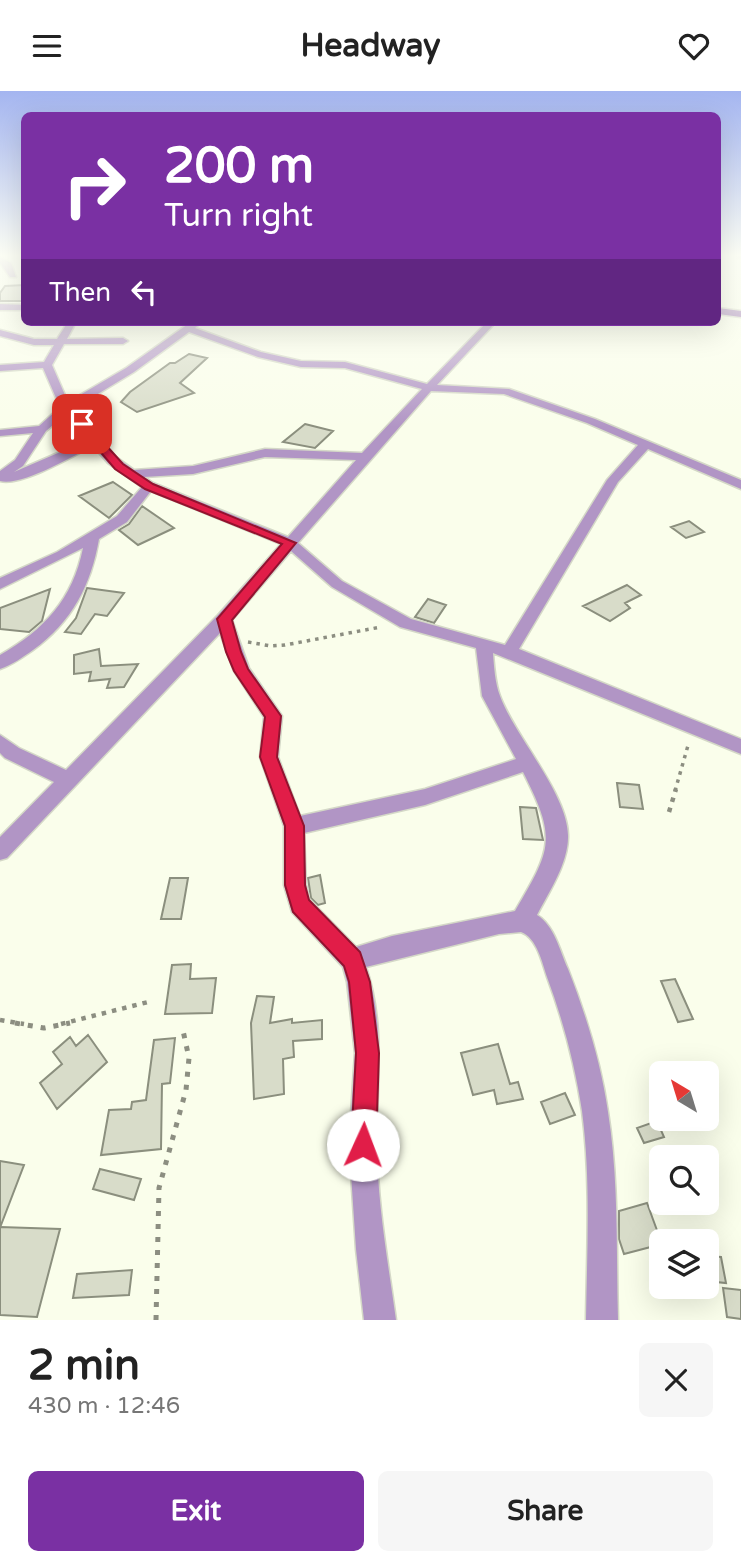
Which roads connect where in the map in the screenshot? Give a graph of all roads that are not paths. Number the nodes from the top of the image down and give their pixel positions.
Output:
1 (721, 311) edge
2 (741, 314) edge
3 (70, 326) edge
4 (191, 326) edge
5 (195, 326) edge
6 (487, 326) edge
7 (0, 333) edge
8 (123, 341) dead end
9 (59, 344) junction
10 (47, 365) junction
11 (0, 368) edge
12 (430, 388) junction
13 (66, 408) junction
14 (42, 429) junction
15 (0, 433) edge
16 (97, 440) junction
17 (646, 444) junction
18 (365, 457) junction
19 (130, 474) junction
20 (0, 479) edge
21 (741, 485) edge
22 (149, 486) junction
23 (92, 538) junction
24 (290, 543) junction
25 (0, 584) edge
26 (226, 628) junction
27 (484, 644) junction
28 (509, 652) junction
29 (0, 663) edge
30 (0, 742) edge
31 (741, 747) edge
32 (528, 763) junction
33 (69, 780) junction
34 (295, 826) junction
35 (0, 851) edge
36 (521, 921) junction
37 (352, 960) junction
38 (380, 1320) edge
39 (602, 1320) edge

1 - 2 main road
3 - 9 street
4 - 13 street
5 - 12 street
6 - 12 street
7 - 9 street
8 - 9 street
9 - 10 street
10 - 11 street
10 - 13 street
12 - 17 street
12 - 18 street
13 - 14 street
13 - 16 street
14 - 15 street
14 - 20 street
16 - 19 street
16 - 20 street
17 - 21 street
17 - 28 street
18 - 19 street
18 - 24 street
19 - 22 street
22 - 23 street
22 - 24 street
23 - 25 street
23 - 29 street
24 - 26 street
24 - 27 street
26 - 33 street
26 - 34 street
27 - 28 street
27 - 32 street
28 - 31 street
30 - 33 street
32 - 34 street
32 - 36 street
33 - 35 street
34 - 37 street
36 - 37 street
36 - 39 street
37 - 38 street

